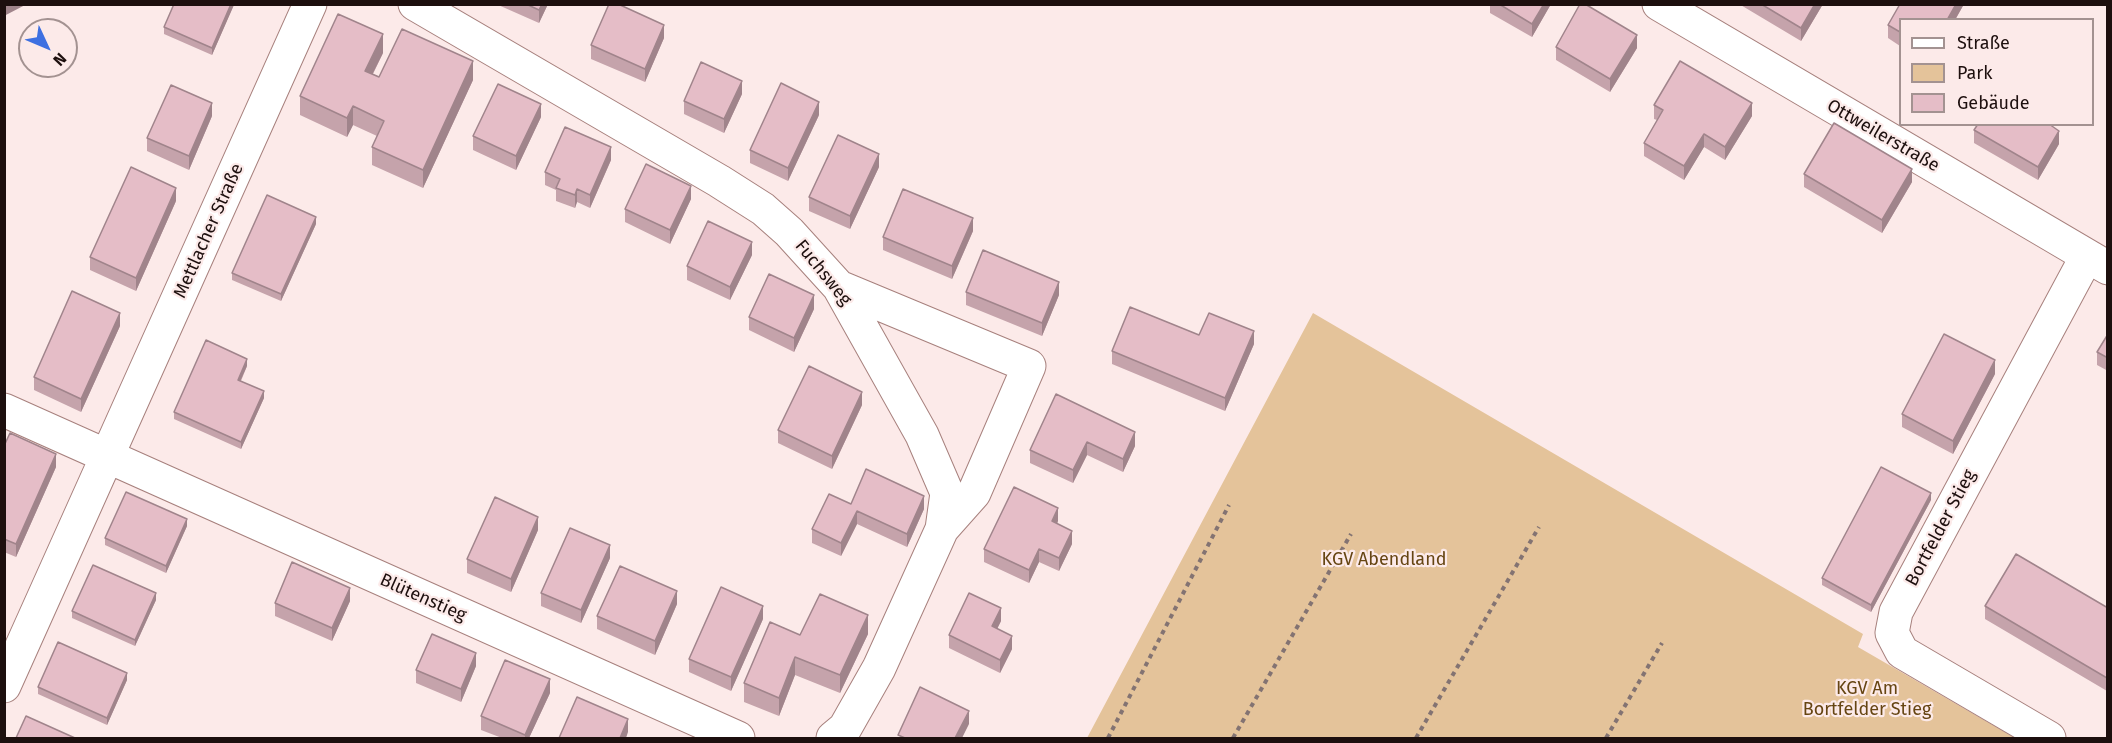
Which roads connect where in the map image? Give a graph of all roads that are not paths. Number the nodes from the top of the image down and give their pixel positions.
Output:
1 (310, 4) edge
2 (415, 4) edge
3 (1659, 4) edge
4 (2097, 262) edge
5 (839, 287) junction
6 (4, 410) edge
7 (108, 457) junction
8 (942, 529) junction
9 (4, 686) edge
10 (738, 738) edge
11 (833, 738) edge
12 (2049, 738) edge

1 - 7 street, Mettlacher Straße
2 - 5 street, Fuchsweg
3 - 4 street, Ottweilerstraße
4 - 12 street, Bortfelder Stieg
5 - 8 street, Fuchsweg
5 - 8 street
6 - 7 street
7 - 9 street, Mettlacher Straße
7 - 10 street, Blütenstieg
8 - 11 street, Fuchsweg

